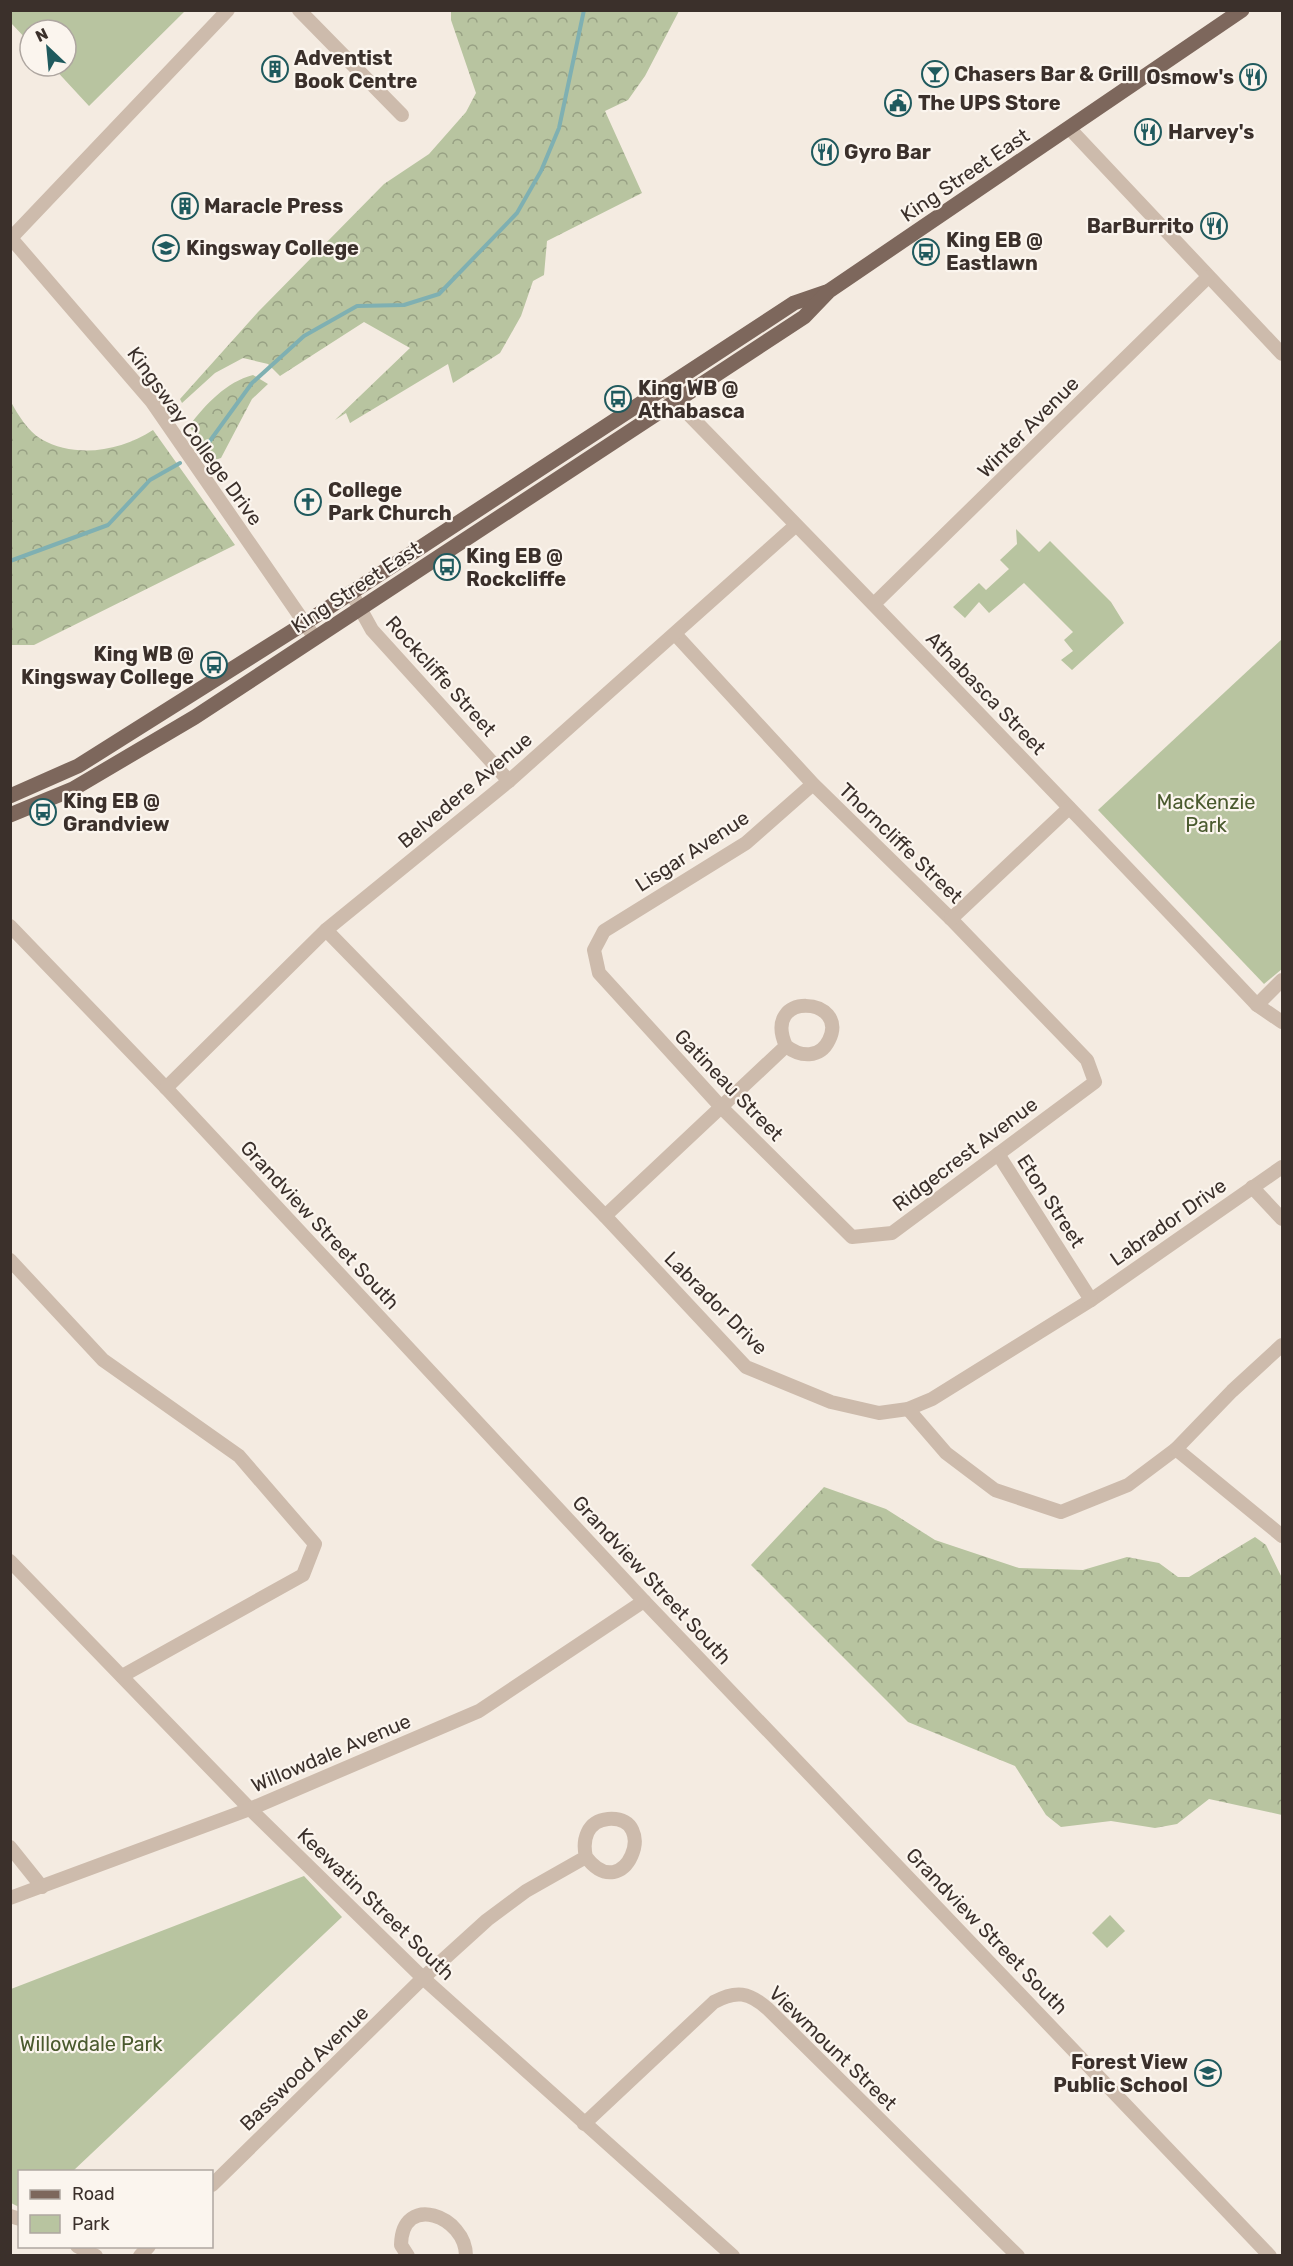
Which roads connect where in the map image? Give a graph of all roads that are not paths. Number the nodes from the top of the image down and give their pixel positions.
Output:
1 (228, 10) edge
2 (299, 10) edge
3 (1242, 10) edge
4 (402, 115) dead end
5 (1070, 129) junction
6 (11, 237) edge
7 (1208, 277) junction
8 (829, 291) junction
9 (1282, 354) edge
10 (663, 388) junction
11 (676, 401) junction
12 (795, 526) junction
13 (351, 592) junction
14 (873, 604) junction
15 (359, 610) junction
16 (305, 623) junction
17 (675, 634) junction
18 (315, 638) junction
19 (509, 780) junction
20 (813, 784) junction
21 (10, 796) edge
22 (1069, 808) junction
23 (10, 814) edge
24 (951, 919) junction
25 (10, 926) edge
26 (326, 930) junction
27 (594, 950) joint
28 (1282, 980) edge
29 (1257, 1005) junction
30 (1282, 1022) edge
31 (786, 1046) dead end
32 (1095, 1082) joint
33 (166, 1088) junction
34 (722, 1108) junction
35 (998, 1154) junction
36 (1282, 1167) edge
37 (1252, 1187) junction
38 (605, 1216) junction
39 (1282, 1219) edge
40 (852, 1237) joint
41 (10, 1260) edge
42 (1091, 1300) junction
43 (1282, 1346) edge
44 (908, 1409) junction
45 (1176, 1449) junction
46 (1282, 1536) edge
47 (10, 1561) edge
48 (645, 1601) junction
49 (122, 1676) junction
50 (250, 1809) junction
51 (10, 1847) edge
52 (586, 1857) dead end
53 (42, 1887) junction
54 (10, 1898) edge
55 (423, 1978) junction
56 (584, 2124) junction
57 (213, 2184) edge
58 (79, 2248) edge
59 (96, 2256) edge
60 (408, 2256) edge
61 (466, 2256) edge
62 (733, 2256) edge
63 (1018, 2256) edge
64 (1270, 2256) edge

1 - 6 street
2 - 4 street
3 - 5 main road, King Street East
5 - 7 street
5 - 8 main road, King Street East
6 - 16 street, Kingsway College Drive
7 - 9 street
7 - 14 street, Winter Avenue
8 - 10 main road, King Street East
8 - 11 main road, King Street East
10 - 11 street, Athabasca Street
10 - 13 main road, King Street East
11 - 12 street, Athabasca Street
11 - 15 main road, King Street East
12 - 14 street, Athabasca Street
12 - 17 street, Belvedere Avenue
13 - 15 street, Rockcliffe Street
13 - 16 main road, King Street East
14 - 22 street, Athabasca Street
15 - 18 main road, King Street East
15 - 19 street, Rockcliffe Street
16 - 18 street, Kingsway College Drive
16 - 21 main road, King Street East
17 - 19 street, Belvedere Avenue
17 - 20 street, Thorncliffe Street
18 - 23 main road, King Street East
19 - 26 street, Belvedere Avenue
20 - 24 street, Thorncliffe Street
20 - 27 street, Lisgar Avenue
22 - 24 street
22 - 29 street, Athabasca Street
24 - 32 street, Thorncliffe Street
25 - 33 street, Grandview Street South
26 - 33 street, Belvedere Avenue
26 - 38 street, Labrador Drive
27 - 34 street, Gatineau Street
28 - 29 street
29 - 30 street, Athabasca Street
31 - 34 street
32 - 35 street, Ridgecrest Avenue
33 - 48 street, Grandview Street South
34 - 38 street
34 - 40 street, Gatineau Street
35 - 40 street, Ridgecrest Avenue
35 - 42 street, Eton Street
36 - 37 street, Labrador Drive
37 - 39 street
37 - 42 street, Labrador Drive
38 - 44 street, Labrador Drive
41 - 49 street
42 - 44 street, Labrador Drive
43 - 45 street
44 - 45 street
45 - 46 street
47 - 49 street, Keewatin Street South
48 - 50 street, Willowdale Avenue
48 - 64 street, Grandview Street South
49 - 50 street, Keewatin Street South
50 - 53 street, Willowdale Avenue
50 - 55 street, Keewatin Street South
51 - 53 street
52 - 55 street, Basswood Avenue
53 - 54 street, Willowdale Avenue
55 - 56 street, Keewatin Street South
55 - 57 street, Basswood Avenue
56 - 62 street, Keewatin Street South
56 - 63 street, Viewmount Street
58 - 59 street
60 - 61 street

